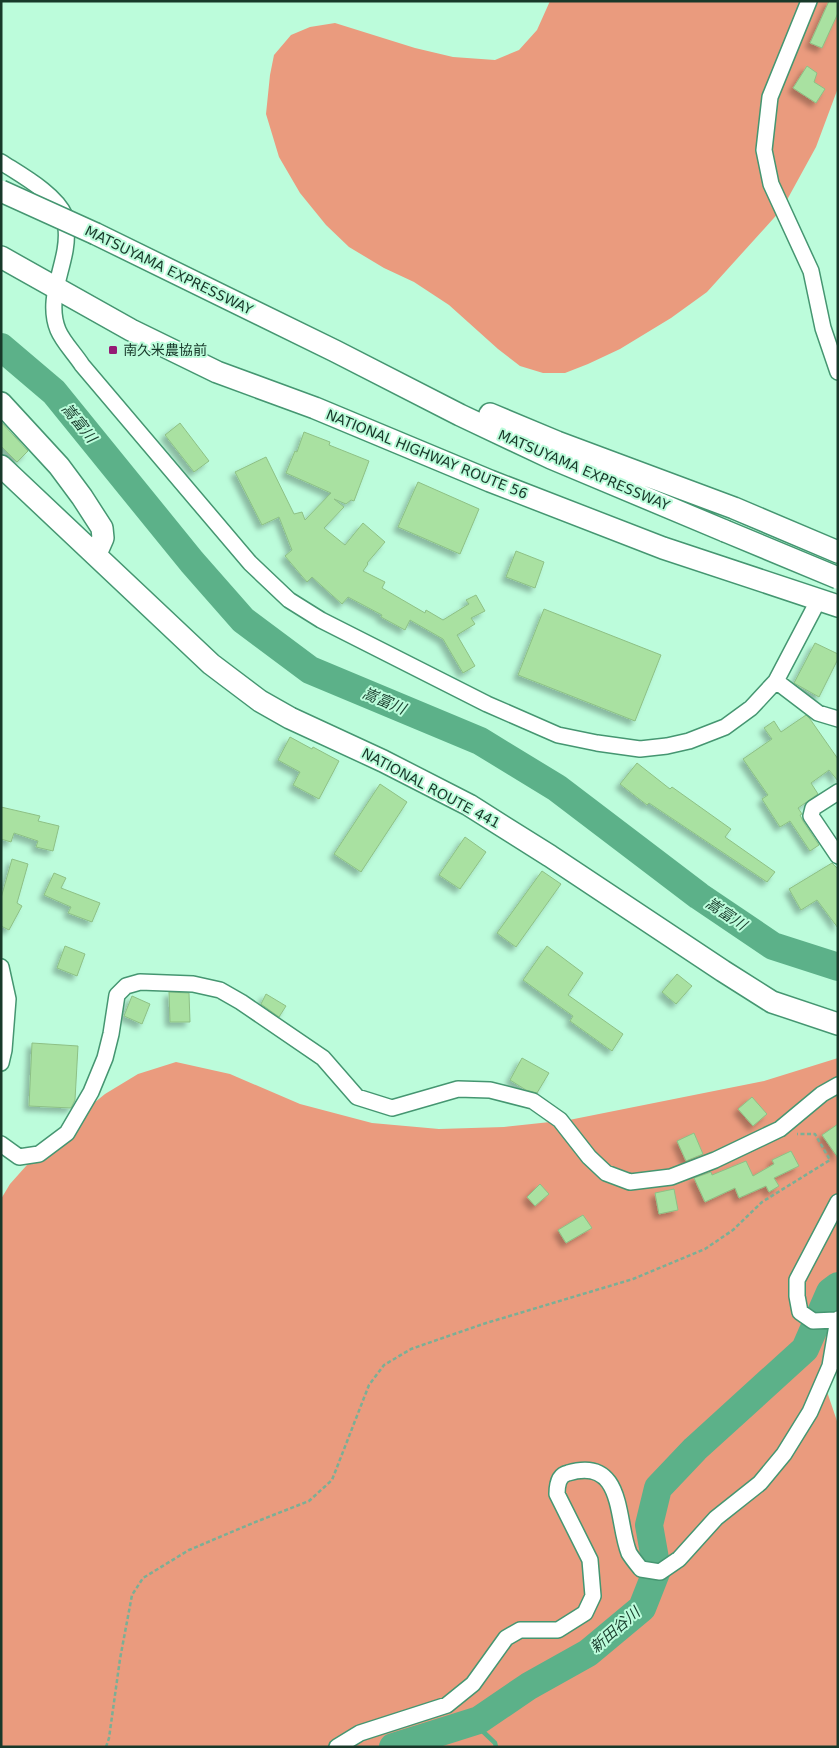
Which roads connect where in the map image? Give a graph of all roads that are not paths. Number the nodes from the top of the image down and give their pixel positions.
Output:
1 (809, 1) edge
2 (1, 162) edge
3 (1, 191) edge
4 (3, 258) edge
5 (56, 287) junction
6 (335, 351) junction
7 (838, 372) edge
8 (1, 403) edge
9 (1, 466) edge
10 (838, 552) edge
11 (96, 554) junction
12 (838, 558) edge
13 (838, 578) edge
14 (832, 601) edge
15 (776, 681) junction
16 (838, 719) edge
17 (838, 792) edge
18 (838, 856) edge
19 (1, 967) edge
20 (838, 1024) edge
21 (1, 1063) edge
22 (838, 1086) edge
23 (1, 1144) edge
24 (838, 1202) edge
25 (837, 1320) edge
26 (337, 1747) edge

1 - 7 street
2 - 5 street
3 - 6 highway, MATSUYAMA EXPRESSWAY, bridge
4 - 5 highway, NATIONAL HIGHWAY ROUTE 56
5 - 14 highway, NATIONAL HIGHWAY ROUTE 56
5 - 15 street
6 - 10 highway, MATSUYAMA EXPRESSWAY
6 - 13 highway, MATSUYAMA EXPRESSWAY, bridge
8 - 11 highway
9 - 11 highway, NATIONAL ROUTE 441
11 - 20 highway, NATIONAL ROUTE 441
12 - 14 highway
14 - 15 street
15 - 16 street
17 - 18 street
19 - 21 street
22 - 23 street
24 - 25 street
25 - 26 street

